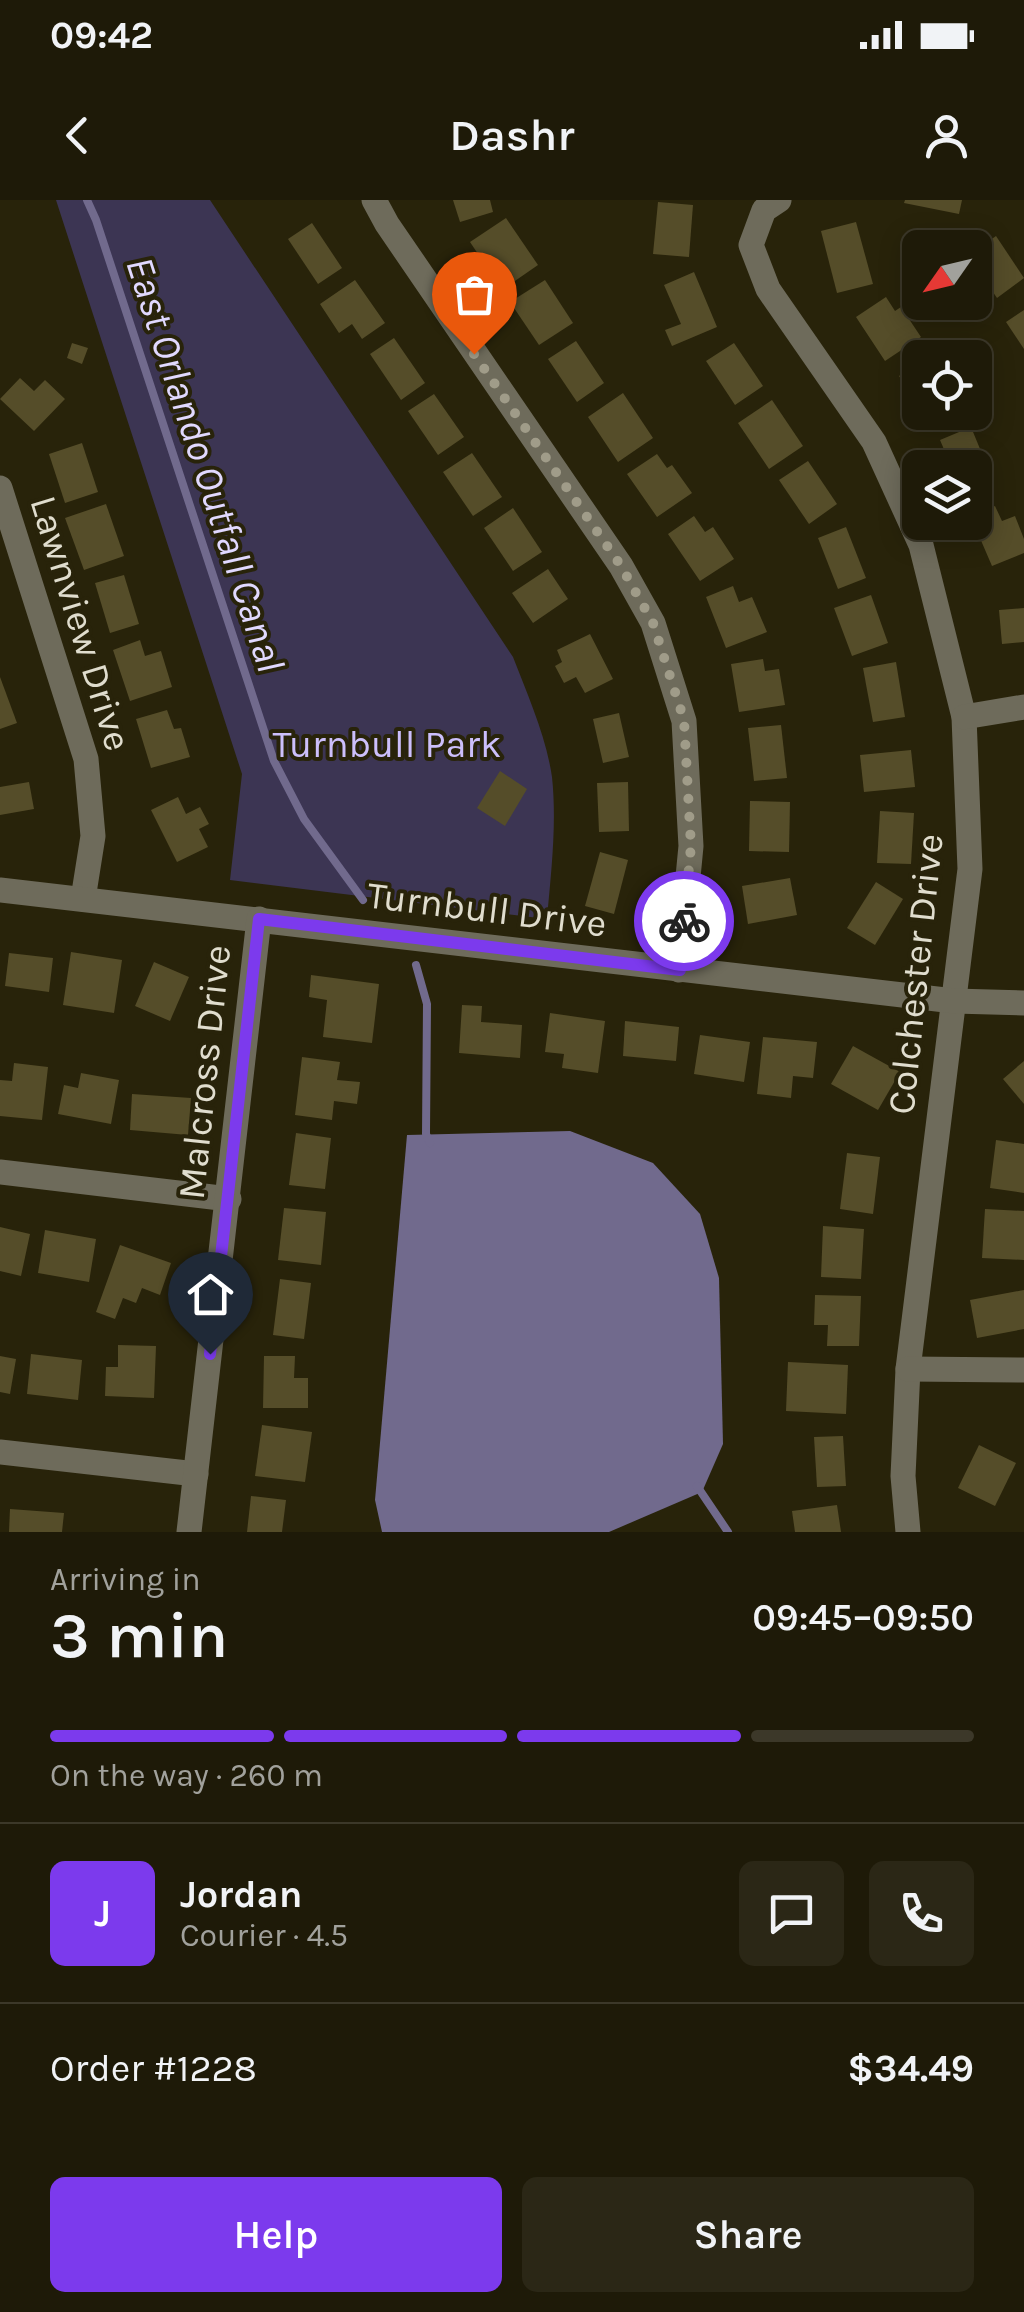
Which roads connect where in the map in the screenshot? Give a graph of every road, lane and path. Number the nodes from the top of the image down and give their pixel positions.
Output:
1 (374, 200) edge
2 (779, 200) edge
3 (0, 488) edge
4 (1024, 707) edge
5 (964, 717) junction
6 (0, 890) edge
7 (83, 900) junction
8 (259, 919) junction
9 (680, 970) junction
10 (954, 1001) junction
11 (1024, 1004) edge
12 (0, 1172) edge
13 (229, 1199) junction
14 (908, 1370) junction
15 (1024, 1370) edge
16 (0, 1452) edge
17 (196, 1474) junction
18 (189, 1532) edge
19 (908, 1532) edge

1 - 9 street
2 - 5 street, Colchester Drive
3 - 7 street, Lawnview Drive
4 - 5 street
5 - 10 street, Colchester Drive
6 - 7 street, Turnbull Drive
7 - 8 street, Turnbull Drive
8 - 9 street, Turnbull Drive
8 - 13 street, Malcross Drive
9 - 10 street, Turnbull Drive
10 - 11 street, Turnbull Drive
10 - 14 street, Colchester Drive
12 - 13 street
13 - 17 street, Malcross Drive
14 - 15 street
14 - 19 street, Colchester Drive
16 - 17 street
17 - 18 street, Malcross Drive

